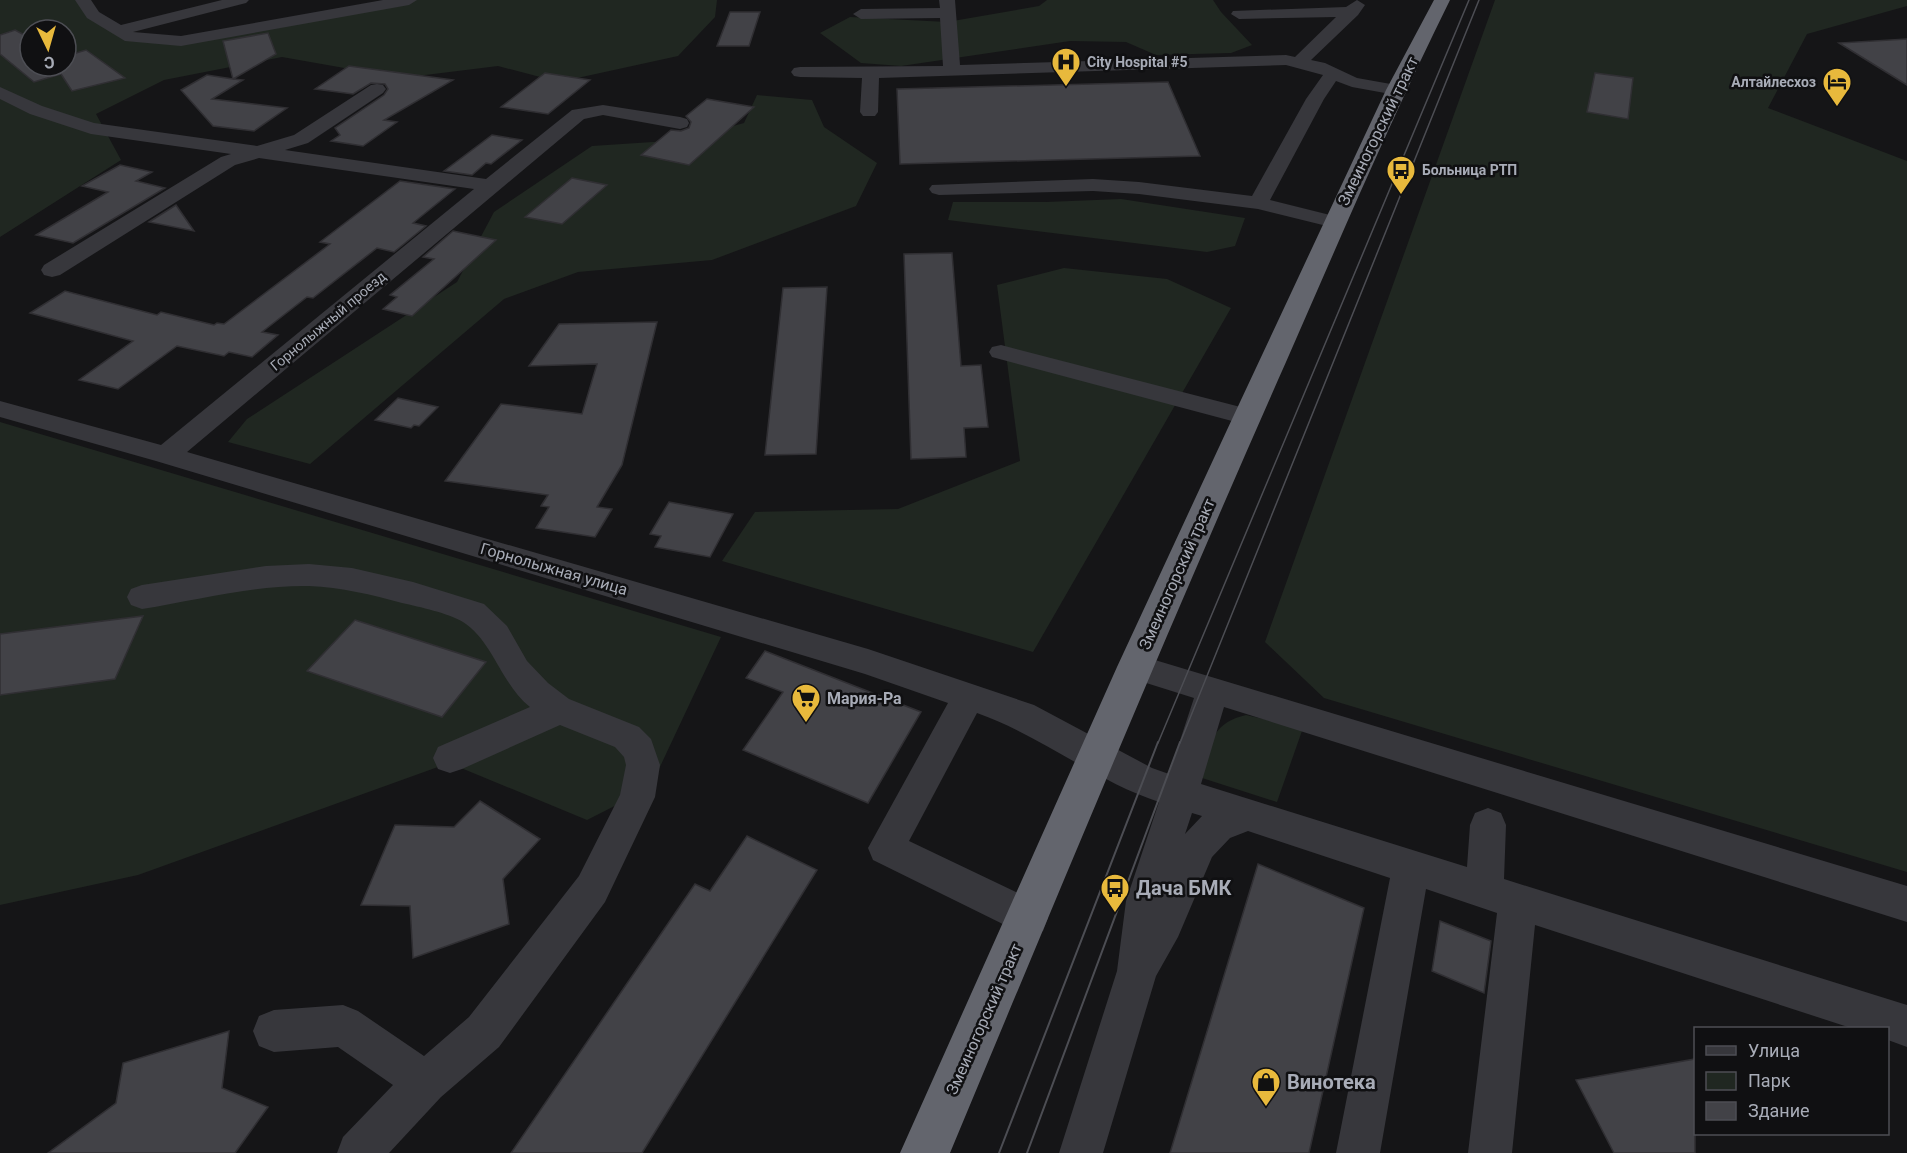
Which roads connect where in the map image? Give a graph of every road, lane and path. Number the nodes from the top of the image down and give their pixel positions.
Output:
1 (83, 0) edge
2 (241, 0) edge
3 (409, 0) edge
4 (1230, 0) edge
5 (1442, 0) edge
6 (1356, 4) edge
7 (948, 6) edge
8 (861, 14) dead end
9 (1239, 14) junction
10 (119, 30) junction
11 (1269, 60) junction
12 (1300, 62) junction
13 (952, 71) junction
14 (800, 72) dead end
15 (871, 73) junction
16 (1333, 73) junction
17 (377, 89) dead end
18 (1396, 90) junction
19 (0, 92) edge
20 (869, 112) dead end
21 (680, 123) dead end
22 (252, 152) junction
23 (489, 185) junction
24 (939, 189) dead end
25 (1258, 203) junction
26 (1335, 222) junction
27 (52, 270) dead end
28 (1001, 352) dead end
29 (0, 409) edge
30 (1247, 417) junction
31 (166, 455) junction
32 (142, 597) dead end
33 (1135, 667) junction
34 (1213, 691) junction
35 (969, 698) junction
36 (558, 711) junction
37 (1097, 757) junction
38 (450, 758) dead end
39 (1179, 793) junction
40 (1248, 815) junction
41 (1488, 825) dead end
42 (1411, 866) junction
43 (1502, 895) junction
44 (1907, 904) edge
45 (1029, 918) junction
46 (1137, 971) junction
47 (1907, 1026) edge
48 (274, 1031) dead end
49 (426, 1082) junction
50 (358, 1153) edge
51 (925, 1153) edge
52 (1081, 1153) edge
53 (1358, 1153) edge
54 (1490, 1153) edge

1 - 10 street
2 - 10 street
3 - 10 street
4 - 9 street
5 - 18 highway, Змеиногорский тракт
6 - 9 street
6 - 12 street
7 - 8 street
7 - 13 street
9 - 11 street
11 - 12 street
11 - 13 street
12 - 16 street
13 - 15 street
14 - 15 street
15 - 20 street
16 - 18 street
16 - 25 street
17 - 22 street
18 - 26 highway, Змеиногорский тракт
19 - 22 street
21 - 23 street, Горнолыжный проезд
22 - 23 street
22 - 27 street
23 - 31 street, Горнолыжный проезд
24 - 25 street
25 - 26 street
26 - 30 highway, Змеиногорский тракт
28 - 30 street
29 - 31 street, Горнолыжная улица
30 - 33 highway, Змеиногорский тракт
31 - 35 street, Горнолыжная улица
32 - 36 street
33 - 34 street
33 - 37 highway, Змеиногорский тракт
34 - 39 street
34 - 44 street
35 - 37 street, Горнолыжная улица
35 - 45 street
36 - 38 street
36 - 49 street
37 - 39 street, Горнолыжная улица
37 - 45 highway, Змеиногорский тракт
39 - 40 street, Горнолыжная улица
39 - 46 street
40 - 42 street, Горнолыжная улица
40 - 46 street
41 - 43 street
42 - 43 street, Горнолыжная улица
42 - 53 street
43 - 47 street, Горнолыжная улица
43 - 54 street
45 - 51 highway, Змеиногорский тракт
46 - 52 street
48 - 49 street
49 - 50 street

